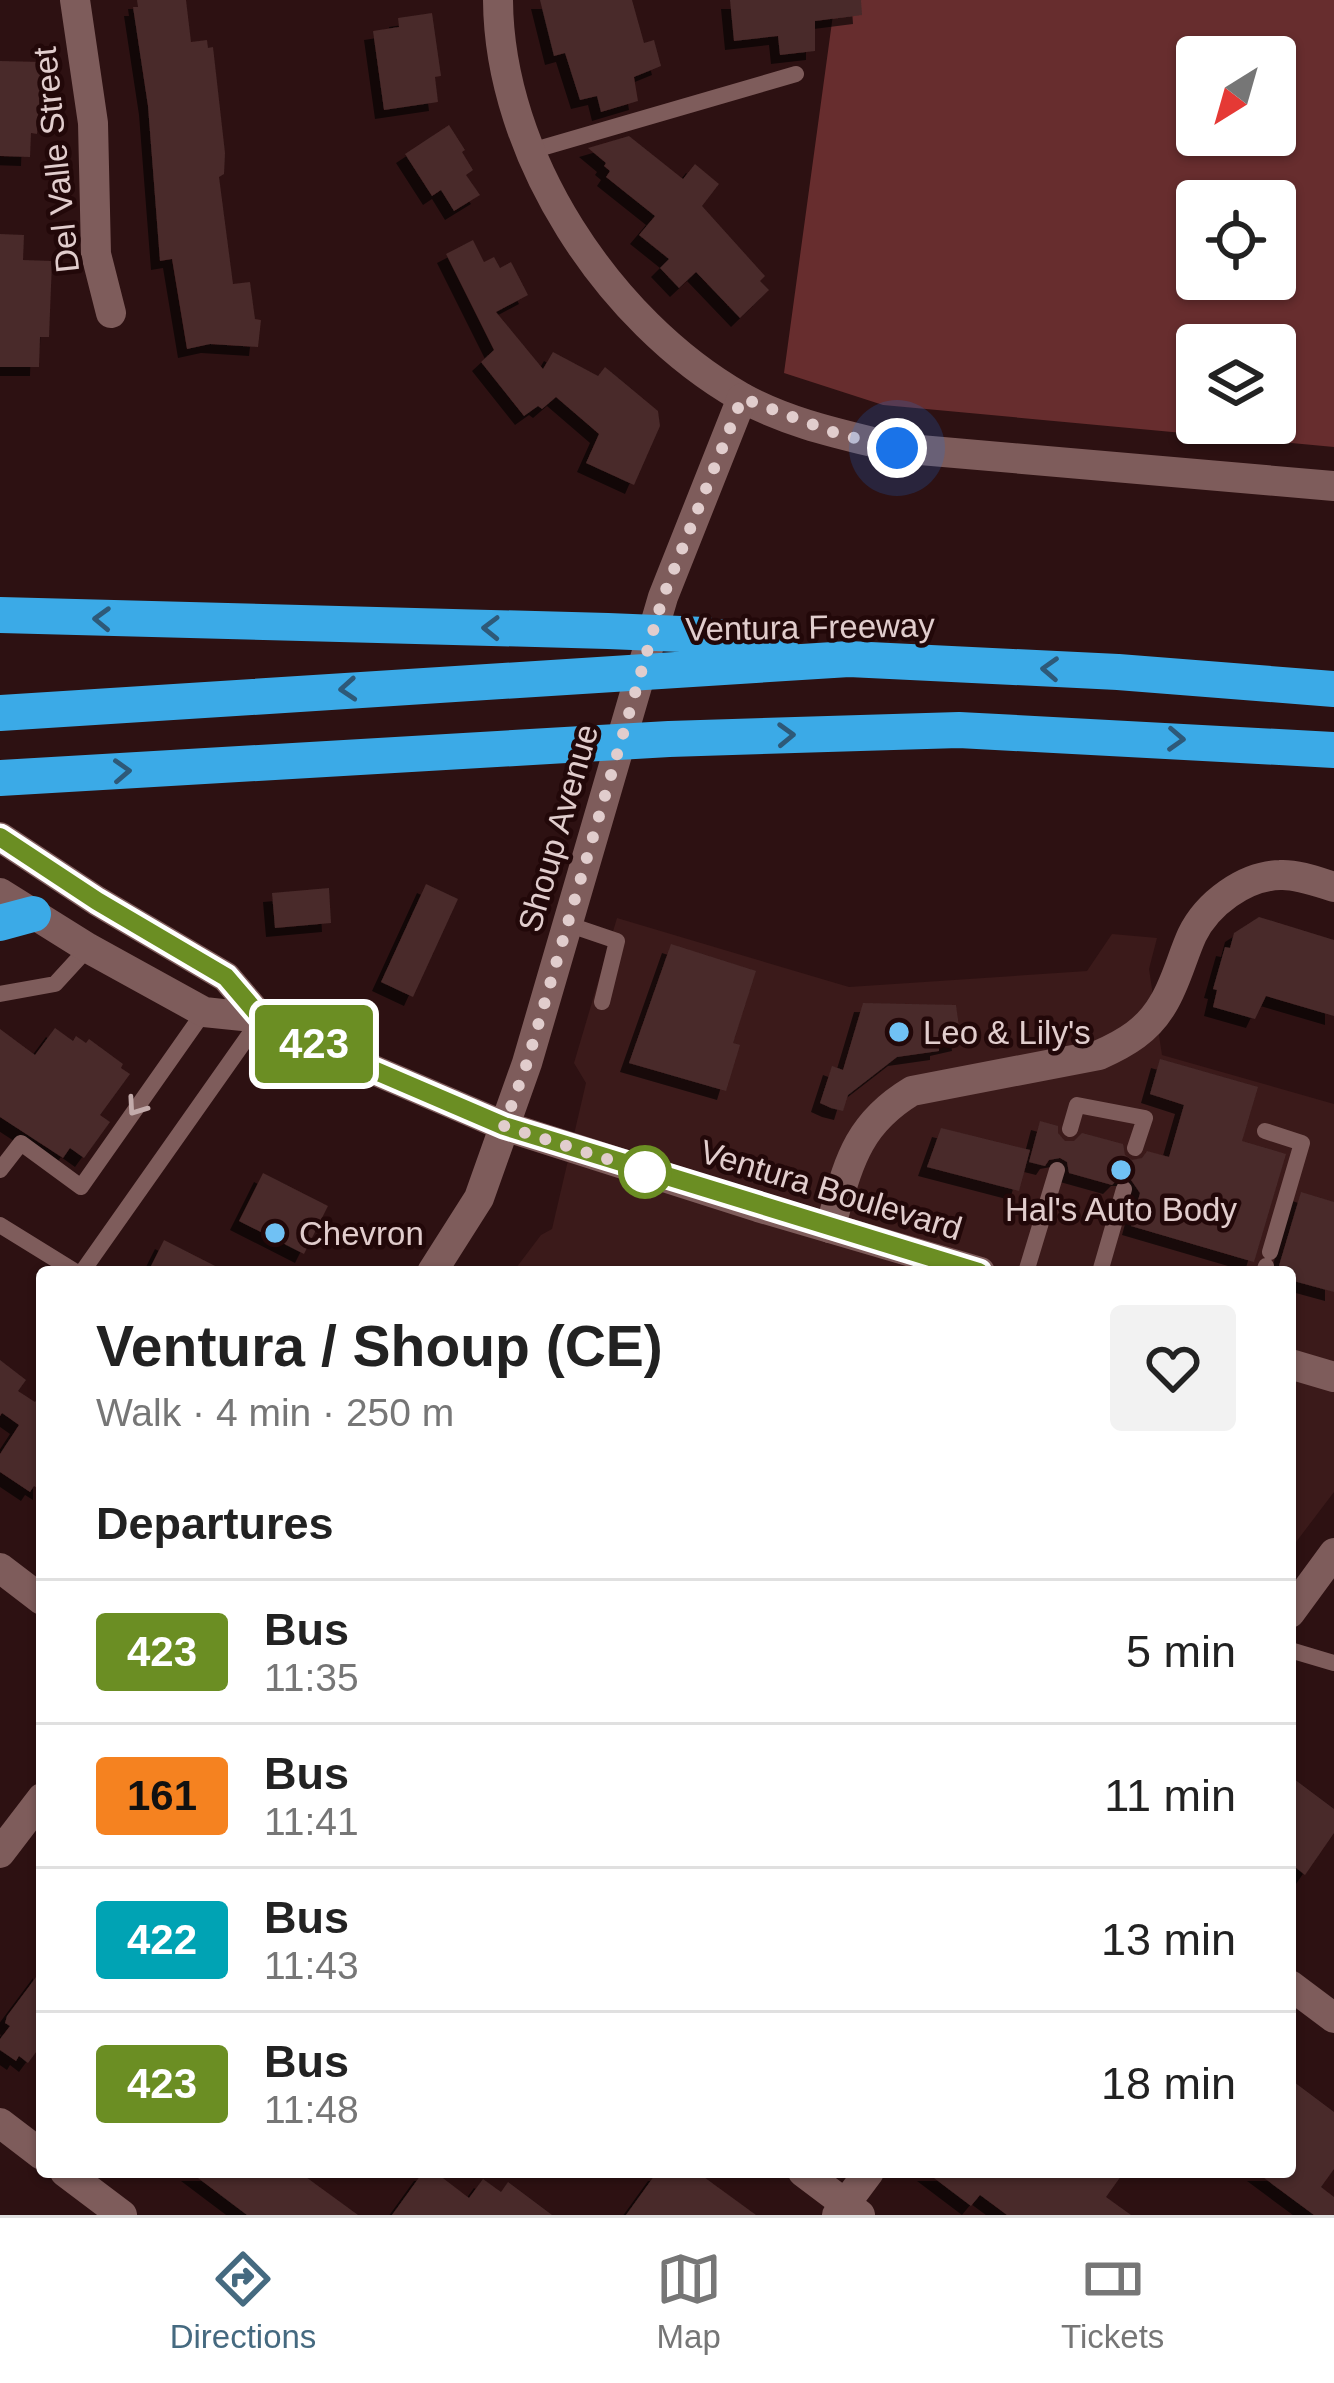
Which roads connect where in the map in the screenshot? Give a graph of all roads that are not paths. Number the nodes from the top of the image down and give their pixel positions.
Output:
1 (75, 0) edge
2 (498, 0) edge
3 (796, 74) dead end
4 (531, 151) junction
5 (111, 313) dead end
6 (742, 398) junction
7 (1334, 486) edge
8 (0, 615) edge
9 (704, 651) junction
10 (1334, 689) edge
11 (0, 713) edge
12 (1334, 750) edge
13 (3, 778) edge
14 (0, 837) edge
15 (1334, 887) edge
16 (0, 893) edge
17 (16, 919) edge
18 (568, 923) junction
19 (88, 948) junction
20 (0, 994) edge
21 (602, 1002) dead end
22 (204, 1012) junction
23 (261, 1018) junction
24 (504, 1126) junction
25 (1070, 1129) dead end
26 (1265, 1131) dead end
27 (1135, 1148) dead end
28 (0, 1170) edge
29 (1058, 1170) dead end
30 (1124, 1189) dead end
31 (0, 1225) edge
32 (830, 1228) junction
33 (1267, 1263) edge
34 (69, 1266) edge
35 (83, 1266) edge
36 (436, 1266) edge
37 (960, 1266) edge
38 (1028, 1266) edge
39 (1102, 1266) edge
40 (1296, 1366) edge
41 (1334, 1377) edge
42 (1334, 1553) edge
43 (0, 1568) edge
44 (36, 1595) edge
45 (1296, 1604) edge
46 (1296, 1652) edge
47 (1334, 1664) edge
48 (36, 1806) edge
49 (0, 1853) edge
50 (1296, 1990) edge
51 (1334, 2018) edge
52 (0, 2123) edge
53 (36, 2150) edge
54 (73, 2178) edge
55 (809, 2178) edge
56 (866, 2178) edge
57 (847, 2211) edge
58 (122, 2215) edge

1 - 5 street, Del Valle Street
2 - 4 street
3 - 4 lane
4 - 6 street
6 - 7 street
6 - 18 street, Shoup Avenue
9 -> 8 highway
10 -> 9 highway, Ventura Freeway
9 -> 11 highway, Ventura Freeway
13 -> 12 highway
14 - 23 street, Ventura Boulevard
15 - 32 street
16 - 17 street, Ventura Boulevard
17 - 19 street, Ventura Boulevard
18 - 21 lane
18 - 24 street, Shoup Avenue
19 - 20 lane
19 - 22 street, Ventura Boulevard
22 - 23 street, Ventura Boulevard
22 -> 28 lane
23 - 24 street, Ventura Boulevard
23 - 35 lane
24 - 32 street, Ventura Boulevard
24 - 36 street, Shoup Avenue
25 - 27 lane
26 - 33 lane
29 - 38 lane
30 - 39 lane
31 - 34 lane
32 - 37 street, Ventura Boulevard
40 - 41 street
42 - 45 street
43 - 44 street
46 - 47 lane
48 - 49 street
50 - 51 street
52 - 53 street
54 - 58 street
55 - 57 street
56 - 57 street

